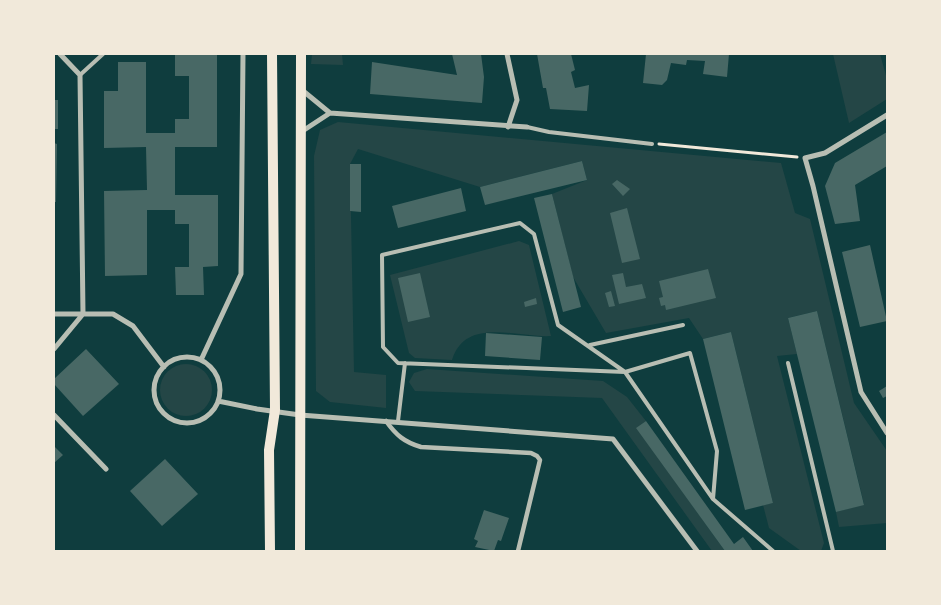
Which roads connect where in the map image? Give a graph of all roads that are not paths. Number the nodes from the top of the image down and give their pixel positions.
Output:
1 (60, 54) edge
2 (103, 54) edge
3 (243, 54) edge
4 (272, 54) edge
5 (301, 54) edge
6 (507, 54) edge
7 (80, 75) junction
8 (301, 88) junction
9 (330, 113) junction
10 (887, 115) edge
11 (528, 127) joint
12 (508, 128) junction
13 (300, 133) junction
14 (652, 144) road end
15 (54, 314) edge
16 (84, 314) junction
17 (683, 325) dead end
18 (590, 345) junction
19 (54, 349) edge
20 (201, 360) junction
21 (404, 363) junction
22 (788, 363) dead end
23 (164, 366) junction
24 (626, 372) junction
25 (218, 401) junction
26 (275, 410) junction
27 (300, 415) junction
28 (54, 416) edge
29 (385, 420) junction
30 (398, 421) junction
31 (887, 433) edge
32 (106, 469) dead end
33 (713, 499) junction
34 (270, 551) edge
35 (300, 551) edge
36 (518, 551) edge
37 (697, 551) edge
38 (773, 551) edge
39 (833, 551) edge

1 - 7 street
2 - 7 lane
3 - 20 street
4 - 26 main road
5 - 8 main road
6 - 12 street
7 - 16 street
8 - 9 street
8 - 13 main road
9 - 12 street
9 - 13 street
10 - 31 street
11 - 12 street
11 - 14 lane
13 - 27 main road
15 - 16 street
16 - 19 street
16 - 23 street
17 - 18 lane
18 - 21 lane
18 - 24 lane
20 - 23 street
20 - 25 street
21 - 24 lane
21 - 30 lane
22 - 39 lane
23 - 25 street
24 - 33 lane
24 - 33 lane
25 - 26 street
26 - 27 street
26 - 34 main road
27 - 29 street
27 - 35 main road
28 - 32 street
29 - 30 street
29 - 36 street
30 - 37 street
33 - 38 lane

